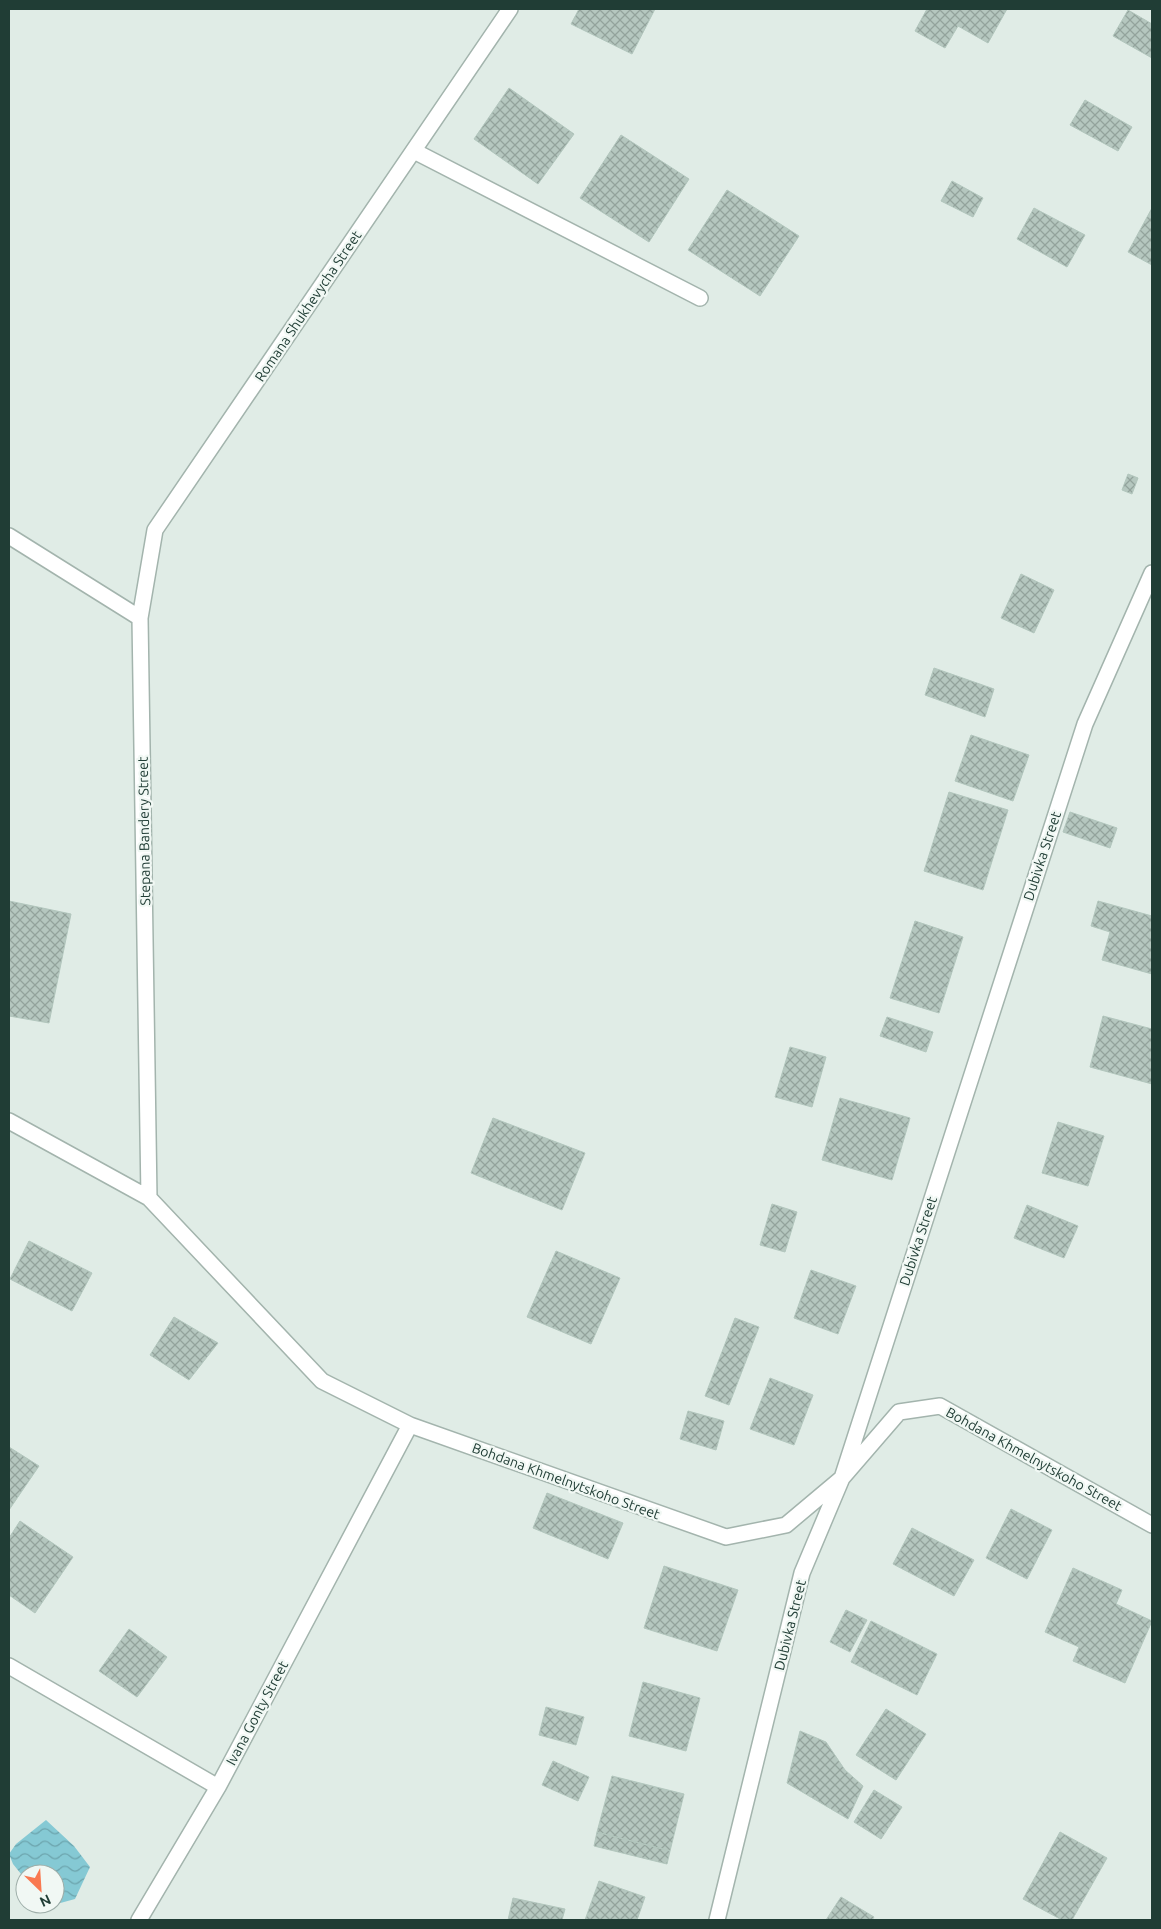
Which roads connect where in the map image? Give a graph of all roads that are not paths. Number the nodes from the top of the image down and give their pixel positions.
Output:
1 (510, 9) edge
2 (414, 151) junction
3 (700, 298) dead end
4 (9, 536) edge
5 (1152, 573) edge
6 (140, 618) junction
7 (9, 1121) edge
8 (149, 1198) junction
9 (410, 1425) junction
10 (842, 1478) junction
11 (1152, 1525) edge
12 (9, 1666) edge
13 (218, 1788) junction
14 (139, 1920) edge
15 (717, 1920) edge

1 - 2 street, Romana Shukhevycha Street
2 - 3 street
2 - 6 street, Romana Shukhevycha Street
4 - 6 street
5 - 10 street, Dubivka Street
6 - 8 street, Stepana Bandery Street
7 - 8 street, Bohdana Khmelnytskoho Street
8 - 9 street, Bohdana Khmelnytskoho Street
9 - 10 street, Bohdana Khmelnytskoho Street
9 - 13 street, Ivana Gonty Street
10 - 11 street, Bohdana Khmelnytskoho Street
10 - 15 street, Dubivka Street
12 - 13 street
13 - 14 street, Ivana Gonty Street

